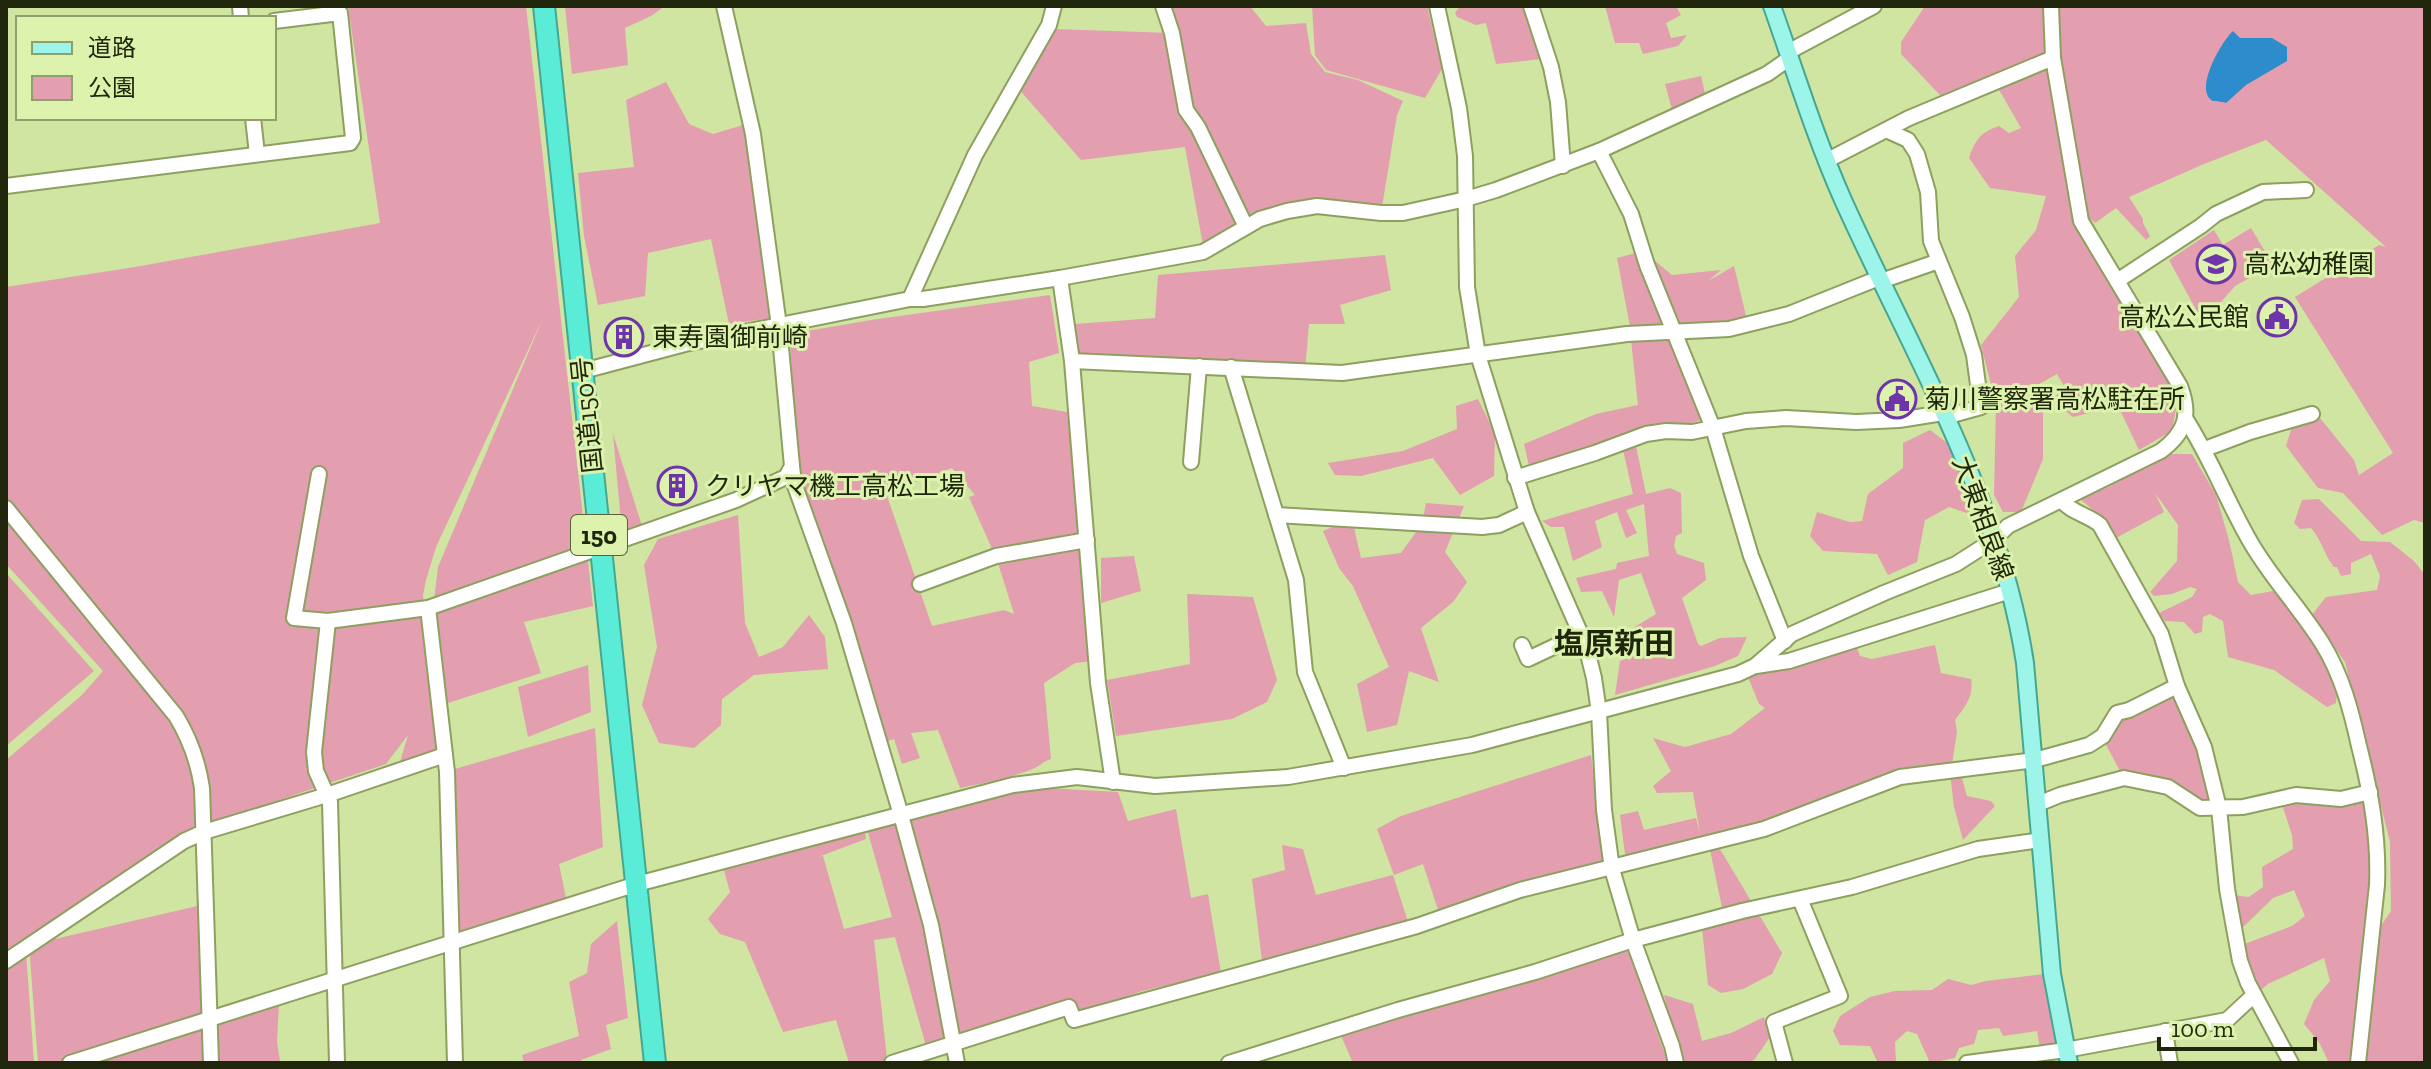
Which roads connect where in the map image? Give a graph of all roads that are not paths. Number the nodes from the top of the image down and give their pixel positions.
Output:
1 (544, 6) edge
2 (724, 6) edge
3 (1054, 6) edge
4 (1163, 6) edge
5 (1437, 6) edge
6 (1531, 6) edge
7 (1772, 6) edge
8 (1874, 6) edge
9 (2051, 6) edge
10 (276, 21) edge
11 (1789, 55) junction
12 (2053, 58) junction
13 (253, 120) edge
14 (1886, 130) junction
15 (1599, 151) junction
16 (257, 154) junction
17 (1826, 161) junction
18 (1563, 166) junction
19 (6, 186) edge
20 (2306, 190) dead end
21 (1466, 199) junction
22 (1246, 227) junction
23 (1939, 261) junction
24 (1060, 278) junction
25 (1880, 280) junction
26 (2117, 281) junction
27 (910, 299) junction
28 (779, 326) junction
29 (1673, 332) junction
30 (1478, 355) junction
31 (1072, 361) junction
32 (1199, 366) junction
33 (1231, 367) junction
34 (583, 371) junction
35 (2312, 414) dead end
36 (1944, 415) junction
37 (2185, 418) junction
38 (1713, 428) junction
39 (2205, 449) junction
40 (1191, 462) dead end
41 (792, 466) junction
42 (319, 474) dead end
43 (1515, 478) junction
44 (2062, 500) junction
45 (6, 508) edge
46 (1527, 512) junction
47 (1276, 515) junction
48 (1995, 539) junction
49 (1087, 540) junction
50 (600, 548) junction
51 (920, 584) dead end
52 (2010, 591) junction
53 (428, 608) junction
54 (328, 621) junction
55 (1581, 634) junction
56 (1785, 641) junction
57 (1522, 645) dead end
58 (1755, 666) junction
59 (2177, 686) junction
60 (1599, 712) junction
61 (445, 755) junction
62 (2035, 760) junction
63 (1344, 768) junction
64 (1113, 782) junction
65 (2370, 792) junction
66 (327, 795) junction
67 (2038, 804) junction
68 (2219, 808) junction
69 (901, 815) junction
70 (204, 832) junction
71 (2041, 840) junction
72 (1612, 869) junction
73 (637, 884) junction
74 (1800, 899) junction
75 (1633, 940) junction
76 (452, 943) junction
77 (6, 961) edge
78 (335, 979) junction
79 (2254, 995) junction
80 (209, 1019) junction
81 (2165, 1031) junction
82 (954, 1043) junction
83 (2067, 1057) edge
84 (70, 1063) edge
85 (211, 1063) edge
86 (337, 1063) edge
87 (455, 1063) edge
88 (655, 1063) edge
89 (892, 1063) edge
90 (957, 1063) edge
91 (1229, 1063) edge
92 (1676, 1063) edge
93 (1785, 1063) edge
94 (1967, 1063) edge
95 (2170, 1063) edge
96 (2291, 1063) edge
97 (2358, 1063) edge

1 - 34 highway, 国道150号 / 150
2 - 28 street
3 - 27 street
4 - 22 street
5 - 21 street
6 - 18 street
7 - 11 main road, 大東相良線
8 - 11 street
9 - 12 street
10 - 16 street
11 - 15 street
11 - 17 main road, 大東相良線
12 - 14 street
12 - 26 street
13 - 16 street
14 - 17 street
14 - 23 street
15 - 18 street
15 - 29 street
16 - 19 street
17 - 25 main road, 大東相良線
18 - 21 street
20 - 26 street
21 - 22 street
21 - 30 street
22 - 24 street
23 - 25 street
23 - 36 street
24 - 27 street
24 - 31 street
25 - 29 street
25 - 36 main road, 大東相良線
26 - 37 street
27 - 28 street
28 - 34 street
28 - 41 street
29 - 30 street
29 - 38 street
30 - 33 street
30 - 43 street
31 - 32 street
31 - 49 street
32 - 33 street
32 - 40 street
33 - 47 street
34 - 50 highway, 国道150号 / 150
35 - 39 street
36 - 38 street
36 - 48 main road, 大東相良線
37 - 39 street
37 - 44 street
38 - 43 street
38 - 56 street
39 - 65 street
41 - 50 street
41 - 69 street
42 - 54 street
43 - 46 street
44 - 48 street
44 - 59 street
45 - 70 street
46 - 47 street
46 - 55 street
47 - 63 street
48 - 52 main road, 大東相良線
48 - 56 street
49 - 51 street
49 - 64 street
50 - 53 street
50 - 73 highway, 国道150号 / 150
52 - 58 street
52 - 62 main road, 大東相良線
53 - 54 street
53 - 61 street
54 - 66 street
55 - 57 street
55 - 60 street
56 - 58 street
58 - 60 street
59 - 62 street
59 - 68 street
60 - 63 street
60 - 72 street
61 - 66 street
61 - 76 street
62 - 67 main road, 大東相良線
62 - 72 street
63 - 64 street
64 - 69 street
65 - 68 street
65 - 97 street
66 - 70 street
66 - 78 street
67 - 68 street
67 - 71 main road, 大東相良線
68 - 79 street
69 - 73 street
69 - 82 street
70 - 77 street
70 - 80 street
71 - 74 street
71 - 83 main road, 大東相良線
72 - 75 street
72 - 82 street
73 - 76 street
73 - 88 highway, 国道150号 / 150
74 - 75 street
74 - 93 street
75 - 91 street
75 - 92 street
76 - 78 street
76 - 87 street
78 - 80 street
78 - 86 street
79 - 81 street
79 - 96 street
80 - 84 street
80 - 85 street
81 - 83 street
81 - 95 street
82 - 89 street
82 - 90 street
83 - 94 street

